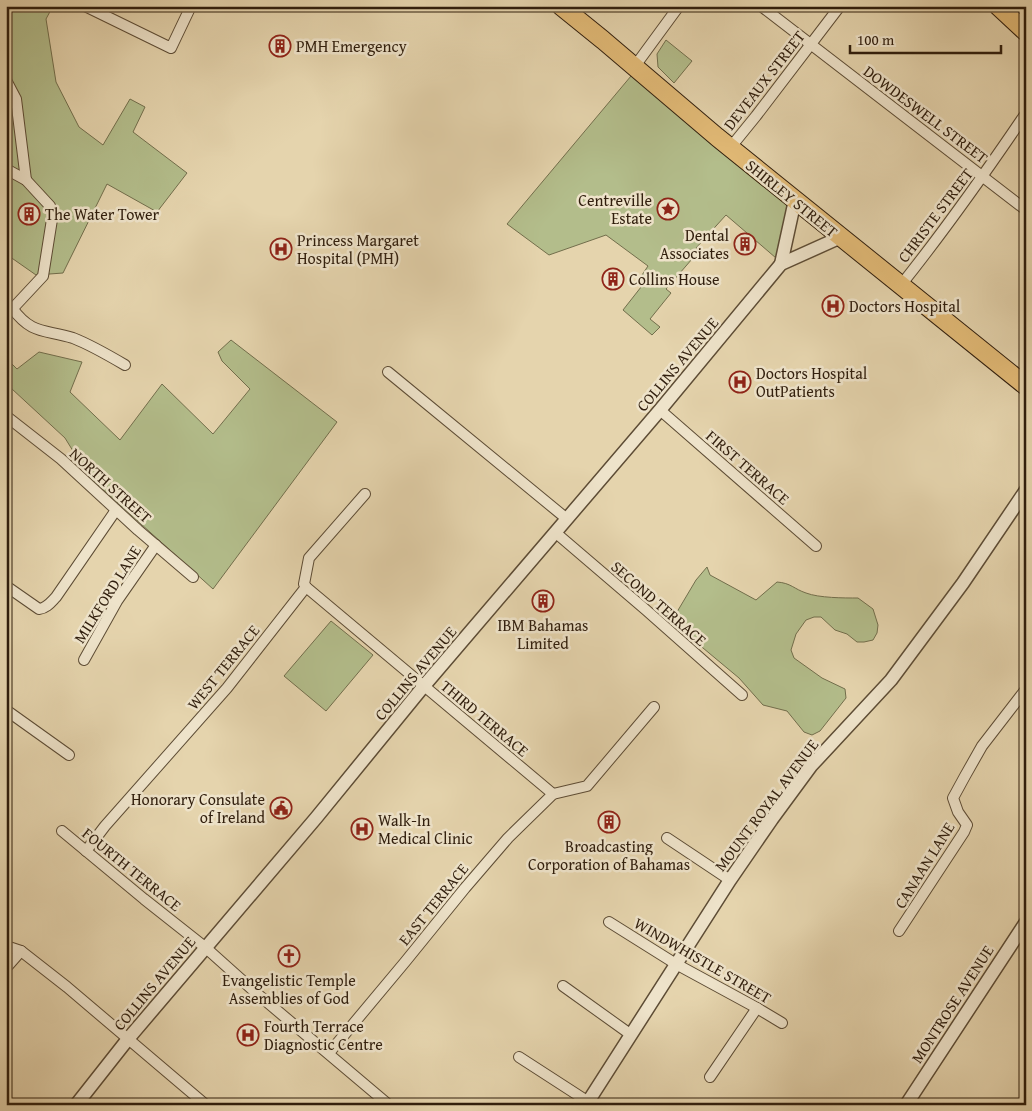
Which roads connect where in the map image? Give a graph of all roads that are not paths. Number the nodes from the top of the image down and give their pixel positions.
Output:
1 (86, 6) edge
2 (191, 6) edge
3 (561, 6) edge
4 (679, 6) edge
5 (761, 6) edge
6 (840, 6) edge
7 (998, 6) edge
8 (1026, 32) edge
9 (810, 45) junction
10 (635, 66) junction
11 (6, 80) edge
12 (1026, 113) edge
13 (730, 148) junction
14 (6, 169) edge
15 (983, 176) junction
16 (26, 180) junction
17 (795, 200) junction
18 (1026, 210) edge
19 (840, 237) junction
20 (781, 264) junction
21 (901, 285) junction
22 (9, 309) edge
23 (125, 365) dead end
24 (388, 372) dead end
25 (1026, 386) edge
26 (660, 410) junction
27 (6, 416) edge
28 (1026, 490) edge
29 (365, 494) dead end
30 (116, 510) junction
31 (567, 519) junction
32 (556, 533) junction
33 (156, 545) junction
34 (816, 546) dead end
35 (193, 577) dead end
36 (6, 586) edge
37 (306, 588) junction
38 (84, 660) dead end
39 (423, 686) junction
40 (1026, 689) edge
41 (742, 696) dead end
42 (654, 707) dead end
43 (6, 710) edge
44 (69, 755) dead end
45 (553, 794) junction
46 (62, 831) dead end
47 (667, 838) dead end
48 (86, 851) junction
49 (730, 880) junction
50 (609, 922) dead end
51 (1026, 922) edge
52 (900, 931) dead end
53 (6, 946) edge
54 (206, 948) junction
55 (21, 951) junction
56 (676, 964) junction
57 (6, 968) edge
58 (564, 986) dead end
59 (757, 1008) junction
60 (782, 1023) dead end
61 (630, 1034) junction
62 (128, 1039) junction
63 (329, 1053) junction
64 (519, 1057) dead end
65 (710, 1077) dead end
66 (586, 1103) edge
67 (76, 1105) edge
68 (206, 1105) edge
69 (389, 1105) edge
70 (906, 1105) edge

1 - 2 street
3 - 10 highway, SHIRLEY STREET
4 - 10 street
5 - 9 street, DOWDESWELL STREET
6 - 9 street, DEVEAUX STREET
7 - 8 highway
9 - 13 street, DEVEAUX STREET
9 - 15 street, DOWDESWELL STREET
10 - 13 highway, SHIRLEY STREET
11 - 16 street
12 - 15 street, CHRISTE STREET
13 - 17 highway, SHIRLEY STREET
14 - 16 street
15 - 18 street, DOWDESWELL STREET
15 - 21 street, CHRISTE STREET
16 - 22 street
17 - 19 highway, SHIRLEY STREET
17 - 20 street, COLLINS AVENUE
19 - 20 street, COLLINS AVENUE
19 - 21 highway, SHIRLEY STREET
20 - 26 street, COLLINS AVENUE
21 - 25 highway, SHIRLEY STREET
22 - 23 street
24 - 31 street
26 - 31 street, COLLINS AVENUE
26 - 34 street, FIRST TERRACE
27 - 30 street, NORTH STREET
28 - 49 street, MOUNT ROYAL AVENUE
29 - 37 street
30 - 33 street, NORTH STREET
30 - 36 street
31 - 32 street, COLLINS AVENUE
32 - 39 street, COLLINS AVENUE
32 - 41 street, SECOND TERRACE
33 - 35 street, NORTH STREET
33 - 38 street, MILKFORD LANE
37 - 39 street, THIRD TERRACE
37 - 48 street, WEST TERRACE
39 - 45 street, THIRD TERRACE
39 - 54 street, COLLINS AVENUE
40 - 52 street, CANAAN LANE
42 - 45 street
43 - 44 street
45 - 63 street, EAST TERRACE
46 - 48 street, FOURTH TERRACE
47 - 49 street
48 - 54 street, FOURTH TERRACE
49 - 56 street, MOUNT ROYAL AVENUE
50 - 56 street, WINDWHISTLE STREET
51 - 70 street, MONTROSE AVENUE
53 - 55 street
54 - 62 street, COLLINS AVENUE
54 - 63 street, FOURTH TERRACE
55 - 57 street
55 - 62 street
56 - 59 street, WINDWHISTLE STREET
56 - 61 street, MOUNT ROYAL AVENUE
58 - 61 street
59 - 60 street, WINDWHISTLE STREET
59 - 65 street
61 - 66 street, MOUNT ROYAL AVENUE
62 - 67 street, COLLINS AVENUE
62 - 68 street
63 - 69 street, FOURTH TERRACE
64 - 66 street

